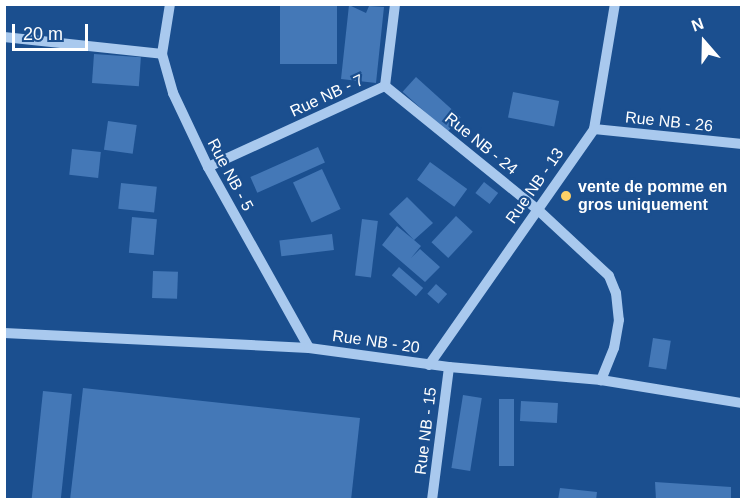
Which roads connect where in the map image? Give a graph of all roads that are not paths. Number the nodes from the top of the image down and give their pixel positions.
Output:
1 (170, 4) edge
2 (395, 4) edge
3 (615, 4) edge
4 (4, 37) edge
5 (162, 54) junction
6 (385, 86) junction
7 (594, 129) junction
8 (741, 144) edge
9 (208, 167) junction
10 (537, 209) junction
11 (4, 333) edge
12 (309, 348) junction
13 (429, 364) junction
14 (449, 367) junction
15 (601, 380) junction
16 (741, 403) edge
17 (432, 500) edge

1 - 5 street, Rue NB - 5
2 - 6 street, Rue NB - 7
3 - 7 street, Rue NB - 13
4 - 5 street
5 - 9 street, Rue NB - 5
6 - 9 street, Rue NB - 7
6 - 10 street, Rue NB - 24
7 - 8 street, Rue NB - 26
7 - 10 street, Rue NB - 13
9 - 12 street, Rue NB - 5
10 - 13 street, Rue NB - 13
10 - 15 street, Rue NB - 24
11 - 12 street, Rue NB - 20
12 - 13 street, Rue NB - 20
13 - 14 street, Rue NB - 20
14 - 15 street, Rue NB - 20
14 - 17 street, Rue NB - 15
15 - 16 street, Rue NB - 20

